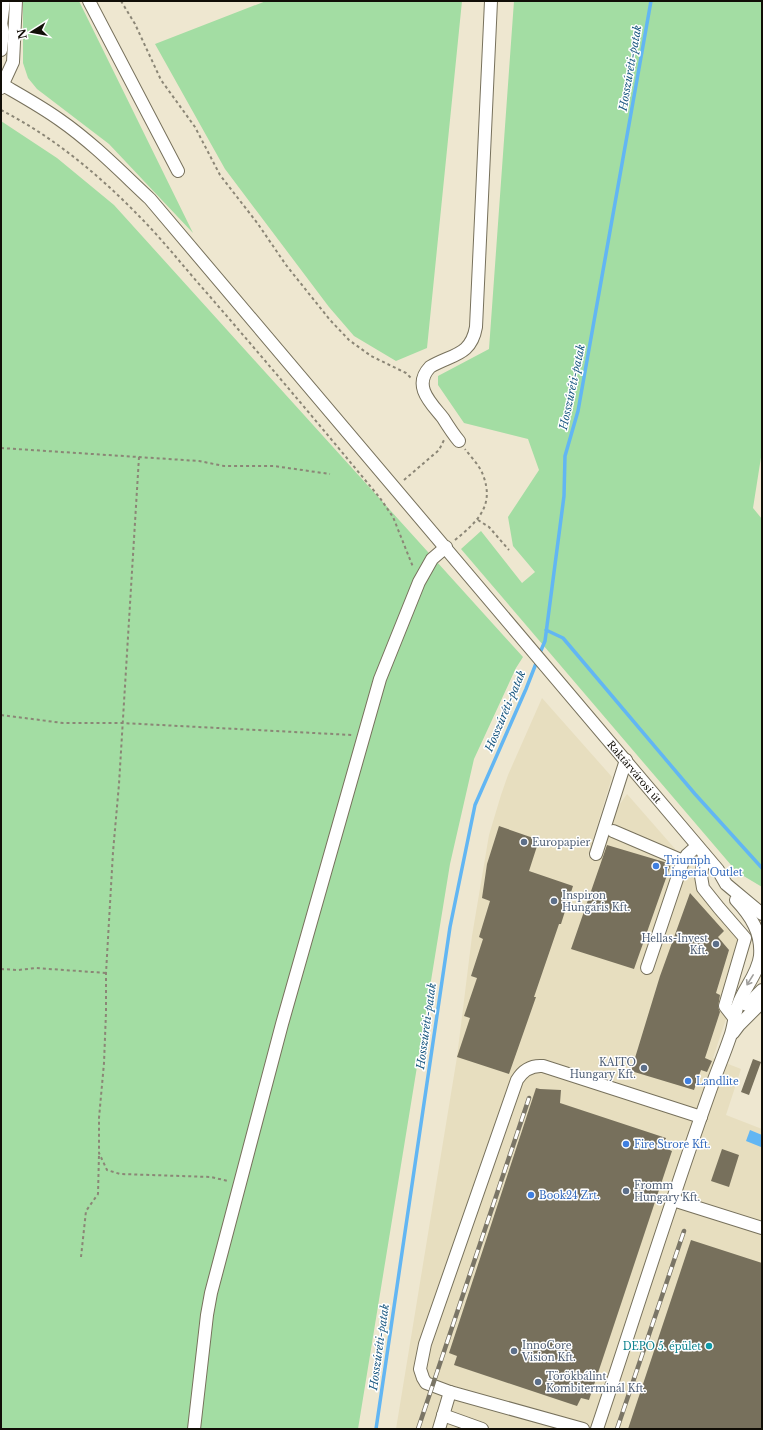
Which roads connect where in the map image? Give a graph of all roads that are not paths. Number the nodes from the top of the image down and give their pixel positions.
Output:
1 (4, 1) edge
2 (16, 1) edge
3 (89, 1) edge
4 (491, 1) edge
5 (1, 24) edge
6 (1, 50) edge
7 (1, 84) edge
8 (178, 171) dead end
9 (459, 441) road end
10 (446, 548) junction
11 (626, 760) junction
12 (613, 831) dead end
13 (701, 850) junction
14 (596, 854) dead end
15 (683, 861) junction
16 (718, 870) junction
17 (726, 884) junction
18 (762, 903) edge
19 (762, 914) edge
20 (647, 968) dead end
21 (762, 990) edge
22 (762, 1002) edge
23 (735, 1019) junction
24 (730, 1037) junction
25 (701, 1117) junction
26 (674, 1200) junction
27 (762, 1228) edge
28 (450, 1392) junction
29 (443, 1415) junction
30 (194, 1429) edge
31 (439, 1429) edge
32 (482, 1429) edge
33 (583, 1429) edge
34 (597, 1429) edge

1 - 5 street
2 - 7 street
3 - 8 street
4 - 9 street
5 - 6 street
7 - 10 street, Raktárvárosi út
10 - 11 street, Raktárvárosi út
10 - 30 street
11 - 13 street, Raktárvárosi út
11 - 14 street
12 - 15 street
13 - 15 street
13 - 16 street, Raktárvárosi út
13 - 23 street
15 - 20 street
16 - 17 street, Raktárvárosi út
16 - 18 street, Raktárvárosi út
17 - 19 street, Raktárvárosi út
17 -> 23 street
21 - 23 street
22 - 24 street
23 - 24 street
24 - 25 street
25 - 26 street
25 - 28 street
26 - 27 street
26 - 34 street
28 - 29 street
28 - 33 street
29 - 31 street
29 - 32 street

